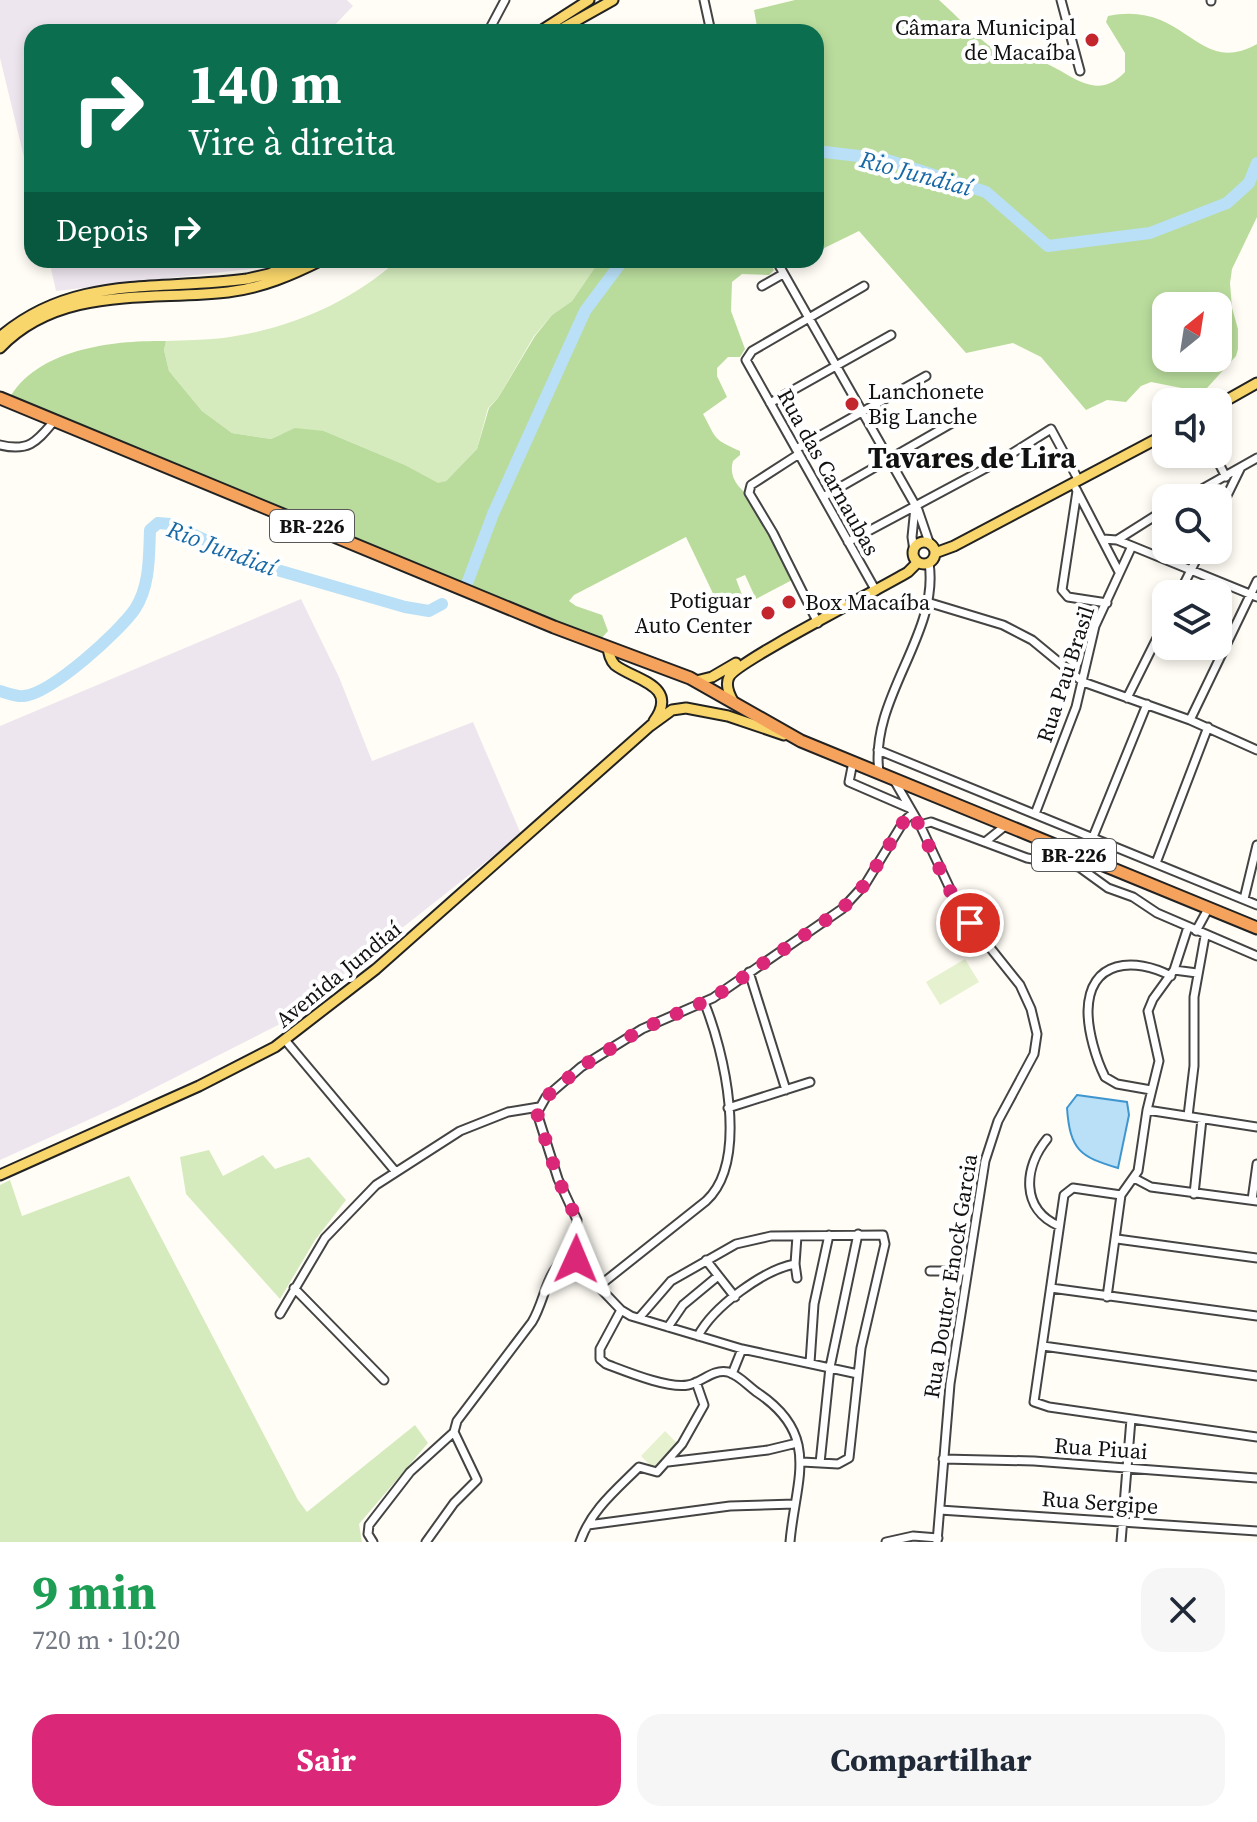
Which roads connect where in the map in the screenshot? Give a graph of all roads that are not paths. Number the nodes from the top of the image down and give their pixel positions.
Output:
1 (505, 0) edge
2 (589, 0) edge
3 (613, 0) edge
4 (704, 0) edge
5 (1061, 0) edge
6 (492, 24) edge
7 (552, 24) edge
8 (570, 24) edge
9 (709, 24) edge
10 (1080, 71) dead end
11 (283, 268) edge
12 (306, 268) edge
13 (780, 268) edge
14 (783, 274) junction
15 (762, 286) dead end
16 (864, 286) dead end
17 (809, 319) junction
18 (891, 335) dead end
19 (0, 337) edge
20 (0, 348) edge
21 (835, 366) junction
22 (926, 376) dead end
23 (1257, 383) edge
24 (1232, 397) edge
25 (0, 398) edge
26 (770, 403) junction
27 (861, 412) junction
28 (959, 419) dead end
29 (55, 420) junction
30 (1152, 442) edge
31 (0, 445) edge
32 (797, 451) junction
33 (888, 458) junction
34 (1257, 458) edge
35 (1241, 467) junction
36 (1221, 468) edge
37 (1226, 477) junction
38 (1075, 484) junction
39 (1213, 484) edge
40 (1232, 485) edge
41 (823, 497) junction
42 (915, 505) junction
43 (1152, 518) edge
44 (1103, 539) junction
45 (1117, 540) junction
46 (848, 542) junction
47 (1132, 546) junction
48 (933, 549) junction
49 (914, 551) junction
50 (924, 562) junction
51 (1194, 564) edge
52 (1191, 570) junction
53 (1119, 572) junction
54 (1186, 580) edge
55 (1257, 581) edge
56 (876, 591) junction
57 (1254, 595) edge
58 (927, 602) junction
59 (1107, 603) junction
60 (818, 623) junction
61 (608, 648) junction
62 (1152, 648) edge
63 (758, 654) junction
64 (696, 681) junction
65 (1083, 682) junction
66 (1127, 698) junction
67 (733, 701) junction
68 (1147, 704) junction
69 (1190, 720) junction
70 (650, 726) junction
71 (1208, 727) junction
72 (801, 741) junction
73 (878, 750) junction
74 (1257, 750) edge
75 (853, 762) junction
76 (879, 772) junction
77 (893, 778) junction
78 (911, 811) junction
79 (1035, 814) junction
80 (920, 825) junction
81 (1005, 826) junction
82 (1093, 837) junction
83 (985, 842) junction
84 (1257, 845) edge
85 (1078, 861) junction
86 (1156, 863) junction
87 (1244, 899) junction
88 (1257, 905) edge
89 (1208, 909) junction
90 (1188, 927) junction
91 (1257, 928) edge
92 (1196, 931) junction
93 (1205, 936) junction
94 (1257, 956) edge
95 (749, 972) junction
96 (1173, 973) junction
97 (1197, 973) junction
98 (704, 1002) junction
99 (285, 1040) junction
100 (810, 1082) dead end
101 (786, 1090) junction
102 (1151, 1090) junction
103 (539, 1107) junction
104 (728, 1108) junction
105 (1147, 1110) junction
106 (1188, 1116) junction
107 (1202, 1119) junction
108 (1257, 1127) edge
109 (1047, 1139) dead end
110 (1257, 1164) edge
111 (395, 1171) junction
112 (0, 1175) edge
113 (1134, 1178) junction
114 (1194, 1194) junction
115 (1121, 1195) junction
116 (1254, 1200) edge
117 (1059, 1226) junction
118 (858, 1234) junction
119 (829, 1235) junction
120 (797, 1236) junction
121 (1117, 1239) junction
122 (574, 1253) junction
123 (1257, 1258) edge
124 (706, 1260) junction
125 (795, 1264) junction
126 (930, 1271) dead end
127 (967, 1271) junction
128 (718, 1276) junction
129 (797, 1278) dead end
130 (599, 1286) junction
131 (294, 1288) junction
132 (1051, 1288) junction
133 (735, 1297) junction
134 (1107, 1297) junction
135 (621, 1310) junction
136 (280, 1314) dead end
137 (1257, 1316) edge
138 (639, 1318) junction
139 (668, 1327) junction
140 (698, 1336) junction
141 (1043, 1346) junction
142 (742, 1349) junction
143 (810, 1363) junction
144 (830, 1367) junction
145 (732, 1374) junction
146 (858, 1374) junction
147 (1257, 1376) edge
148 (384, 1380) dead end
149 (696, 1382) junction
150 (1131, 1419) junction
151 (454, 1432) junction
152 (1257, 1437) edge
153 (797, 1443) junction
154 (943, 1459) junction
155 (668, 1462) junction
156 (802, 1462) junction
157 (820, 1463) junction
158 (1127, 1469) junction
159 (1257, 1478) edge
160 (795, 1504) junction
161 (940, 1510) junction
162 (1122, 1523) junction
163 (588, 1525) junction
164 (1257, 1531) edge
165 (938, 1540) edge
166 (373, 1542) edge
167 (426, 1542) edge
168 (580, 1542) edge
169 (790, 1542) edge
170 (886, 1542) edge
171 (1121, 1542) edge

1 - 6 street
2 - 7 main road
3 - 8 main road
4 - 9 street
5 - 10 street
11 - 19 main road
12 - 20 main road
13 - 14 street
14 - 15 street
14 - 17 street
16 - 17 street
17 - 21 street
17 - 26 street, Rua das Carnaubas
18 - 21 street
21 - 26 street
21 - 27 street
22 - 27 street
23 - 24 main road
25 - 29 highway, BR-226
26 - 32 street, Rua das Carnaubas
27 - 32 street
27 - 33 street
28 - 33 street
29 - 31 street
29 - 61 highway, BR-226
30 - 38 main road
32 - 41 street, Rua das Carnaubas
32 - 60 street
33 - 41 street
33 - 42 street
34 - 35 street
35 - 37 street
35 - 40 street
36 - 37 street
37 - 39 street
38 - 42 street
38 - 44 street
38 - 48 main road
38 - 59 street
41 - 46 street, Rua das Carnaubas
42 - 46 street
42 - 48 street
42 - 49 street
43 - 45 street
44 - 45 street
44 - 53 street
45 - 47 street
46 - 56 street, Rua das Carnaubas
47 - 52 street
47 - 53 street, Rua Pau Brasil
48 - 49 main road
48 - 50 main road
49 - 50 main road
50 - 56 main road
50 - 58 street
51 - 52 street
52 - 54 street
52 - 57 street
53 - 59 street, Rua Pau Brasil
55 - 57 street
56 - 60 main road
57 - 69 street
58 - 65 street
58 - 73 street
59 - 65 street, Rua Pau Brasil
60 - 63 main road
61 - 64 highway, BR-226
61 - 70 main road
62 - 66 street
63 - 64 main road
63 - 67 main road
64 - 67 highway, BR-226
65 - 66 street
65 - 79 street, Rua Pau Brasil
66 - 68 street
67 - 72 highway, BR-226
68 - 69 street
68 - 82 street
69 - 71 street
70 - 72 main road, Avenida Jundiaí
70 - 99 main road, Avenida Jundiaí
71 - 74 street
71 - 86 street
72 - 75 highway, BR-226
73 - 76 street
73 - 79 street
75 - 76 highway, BR-226
75 - 78 street
76 - 77 highway, BR-226
77 - 78 street, Rua Doutor Enock Garcia
77 - 81 highway, BR-226
78 - 80 street, Rua Doutor Enock Garcia
78 - 95 street
79 - 82 street
80 - 83 street
80 - 127 street, Rua Doutor Enock Garcia
81 - 83 street
81 - 85 highway, BR-226
82 - 86 street
83 - 85 street
84 - 87 street
85 - 89 highway, BR-226
85 - 90 street
86 - 87 street
87 - 88 street
89 - 91 highway, BR-226
89 - 92 street
90 - 92 street
90 - 96 street
92 - 93 street
93 - 94 street
93 - 97 street
95 - 98 street
95 - 101 street
96 - 97 street
96 - 102 street
96 - 102 street
97 - 106 street
98 - 103 street
98 - 104 street
99 - 111 street
99 - 112 main road, Avenida Jundiaí
100 - 101 street
101 - 104 street
102 - 105 street
103 - 111 street
103 - 122 street
104 - 130 street
105 - 106 street
105 - 113 street
106 - 107 street
107 - 108 street
107 - 114 street
109 - 117 street
110 - 116 street
111 - 131 street
113 - 114 street
113 - 115 street
114 - 116 street
115 - 117 street
115 - 121 street
117 - 132 street
118 - 119 street
118 - 144 street
118 - 146 street
119 - 120 street
119 - 143 street
120 - 124 street
120 - 125 street
121 - 123 street
121 - 134 street
122 - 130 street
122 - 151 street
124 - 128 street
124 - 138 street
125 - 129 street
125 - 133 street
126 - 127 street
127 - 154 street, Rua Doutor Enock Garcia
128 - 133 street
128 - 139 street
130 - 135 street
131 - 136 street
131 - 148 street
132 - 134 street
132 - 141 street
133 - 140 street
134 - 137 street
135 - 138 street
135 - 149 street
138 - 139 street
139 - 140 street
140 - 142 street
141 - 147 street
141 - 150 street
142 - 143 street
142 - 145 street
143 - 144 street
144 - 146 street
144 - 157 street
145 - 149 street
145 - 153 street
146 - 157 street
149 - 155 street
150 - 152 street
150 - 158 street
151 - 166 street
151 - 167 street
153 - 155 street
153 - 156 street
154 - 158 street, Rua Piuai
154 - 161 street, Rua Doutor Enock Garcia
155 - 163 street
156 - 157 street
156 - 160 street
158 - 159 street, Rua Piuai
158 - 162 street
160 - 163 street
160 - 169 street
161 - 162 street, Rua Sergipe
161 - 165 street, Rua Doutor Enock Garcia
162 - 164 street, Rua Sergipe
162 - 171 street
163 - 168 street
165 - 170 street

